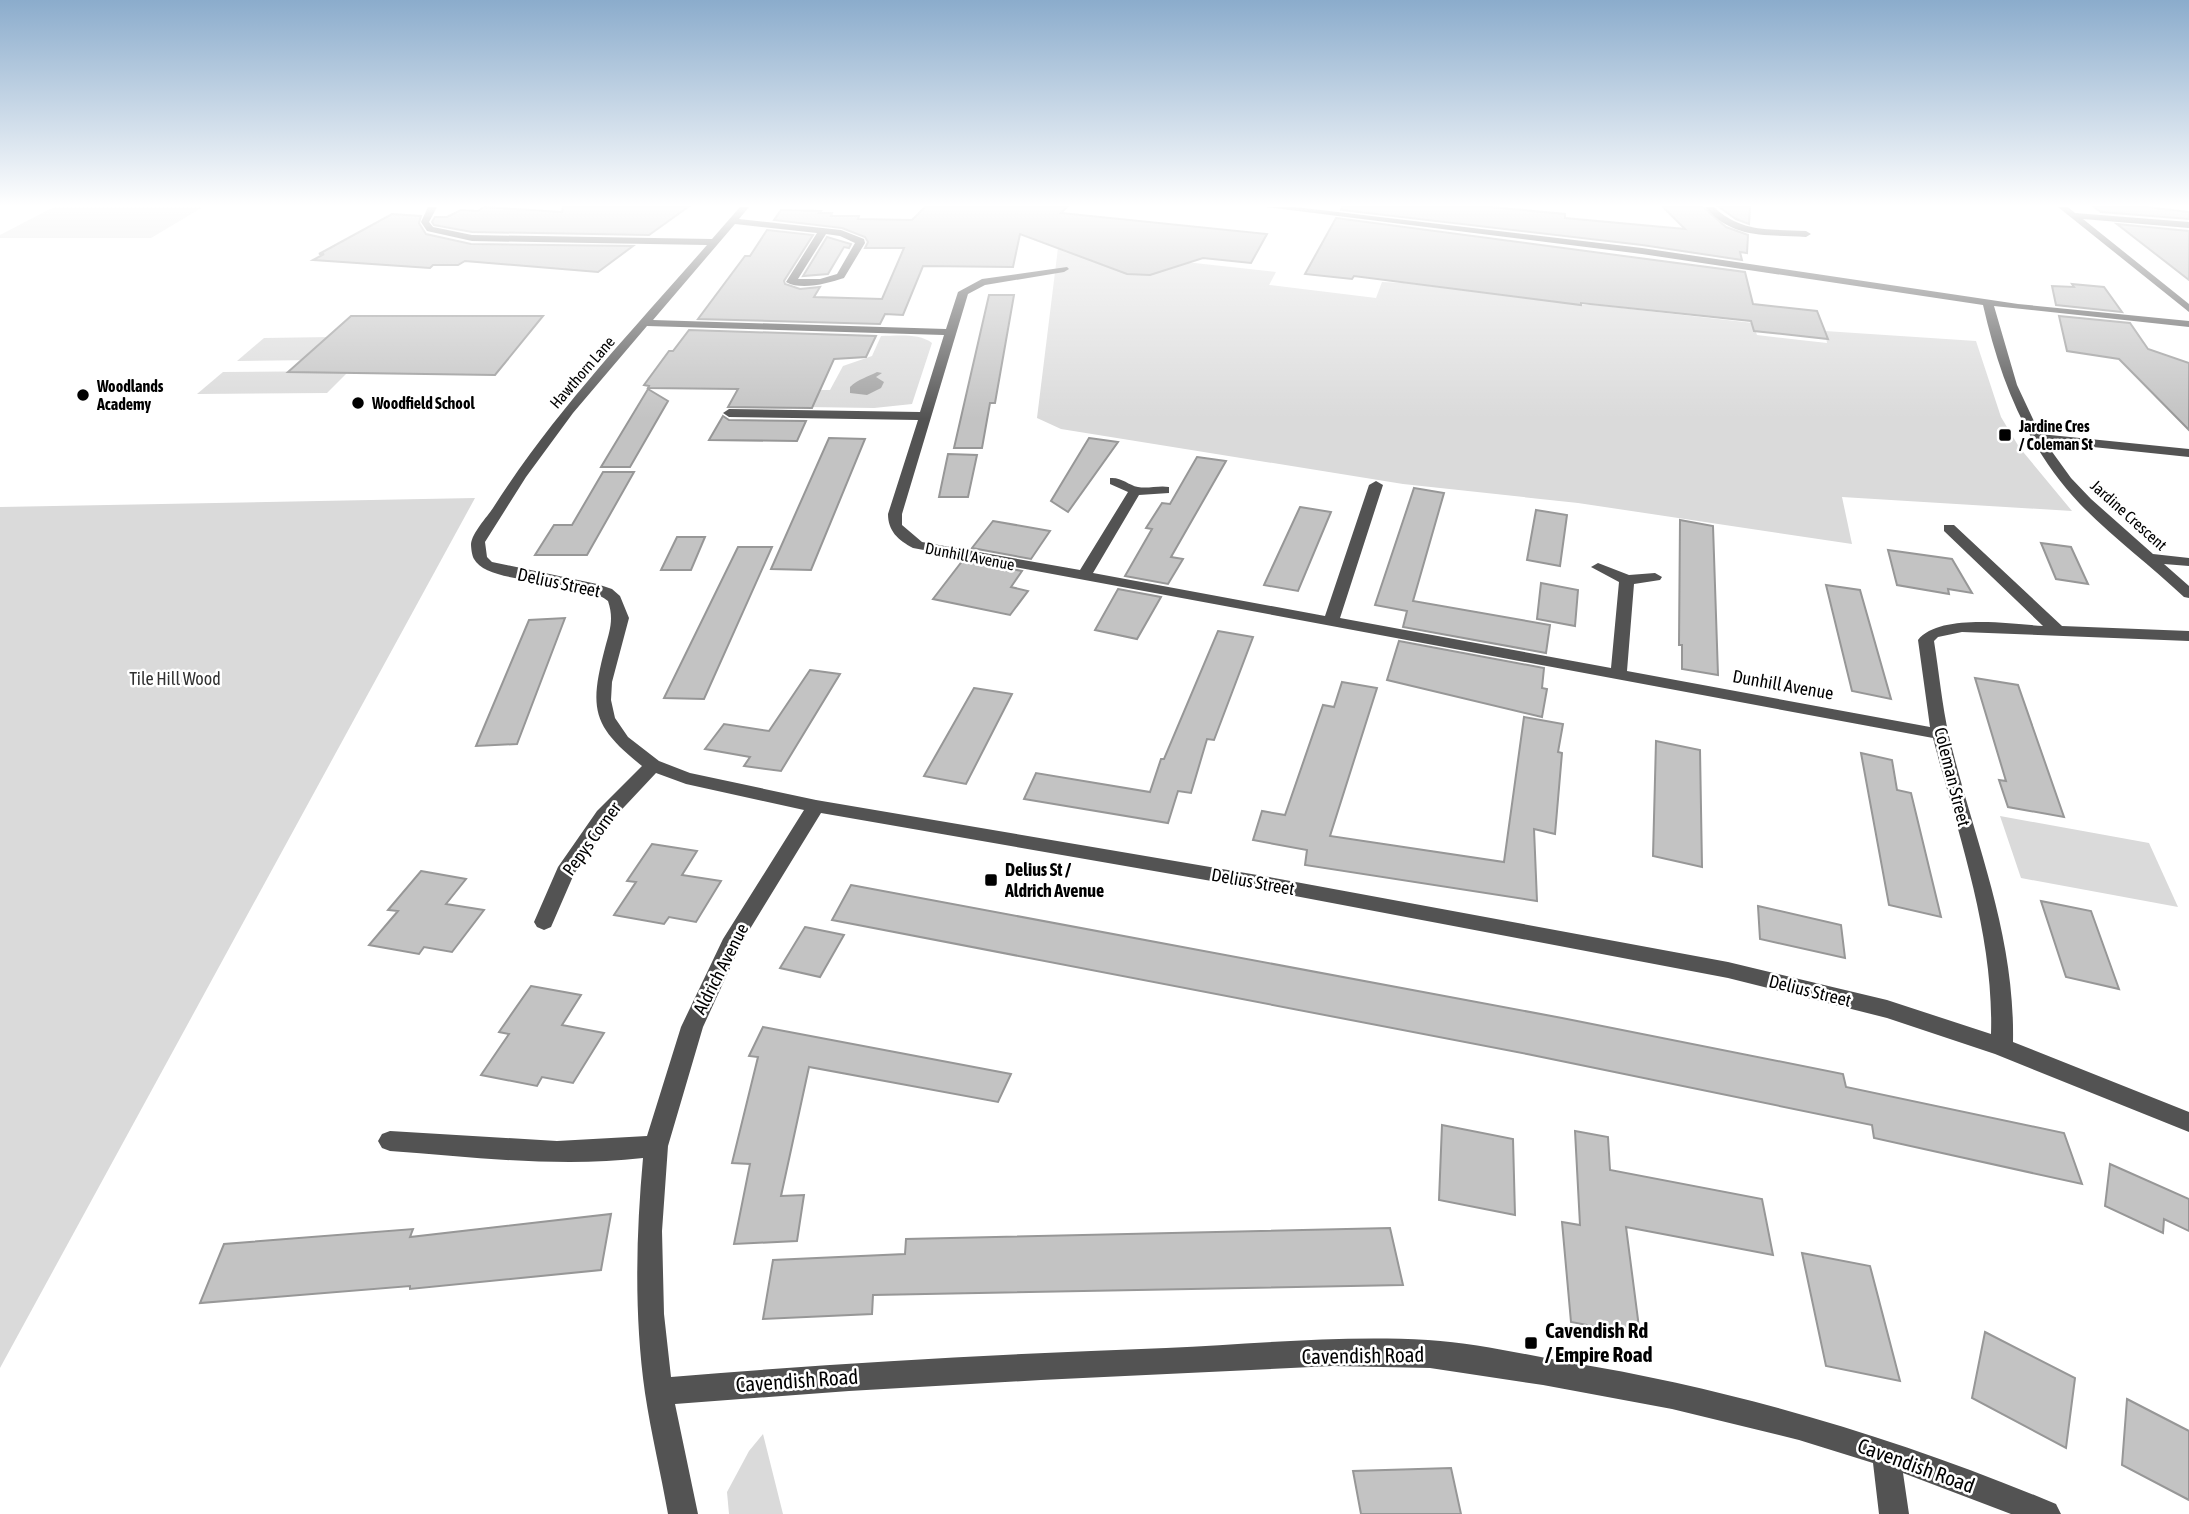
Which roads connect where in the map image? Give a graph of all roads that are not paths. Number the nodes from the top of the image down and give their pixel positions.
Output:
1 (684, 278) edge
2 (794, 278) edge
3 (835, 278) edge
4 (1006, 278) edge
5 (1816, 278) edge
6 (2151, 278) edge
7 (1988, 304) junction
8 (2189, 309) edge
9 (645, 323) junction
10 (2189, 324) edge
11 (949, 332) junction
12 (776, 398) dead end
13 (729, 413) dead end
14 (769, 413) junction
15 (923, 416) junction
16 (2036, 437) junction
17 (2189, 453) edge
18 (1115, 481) dead end
19 (1376, 485) dead end
20 (1164, 490) dead end
21 (1135, 491) junction
22 (1949, 528) dead end
23 (481, 535) joint
24 (2151, 558) junction
25 (2189, 562) edge
26 (1598, 567) dead end
27 (1083, 577) junction
28 (1655, 577) dead end
29 (1627, 580) junction
30 (2189, 594) edge
31 (1331, 622) junction
32 (2058, 631) junction
33 (2189, 636) edge
34 (1619, 674) junction
35 (1940, 734) junction
36 (653, 765) junction
37 (816, 806) junction
38 (544, 922) dead end
39 (2003, 1047) junction
40 (2189, 1122) edge
41 (390, 1141) dead end
42 (656, 1146) junction
43 (659, 1392) junction
44 (1886, 1453) junction
45 (683, 1514) edge
46 (1894, 1514) edge
47 (2046, 1514) edge

1 - 9 street, Hawthorn Lane
2 - 3 street
4 - 11 street, Dunhill Avenue
5 - 7 street
6 - 8 street
7 - 10 street
7 - 16 street, Jardine Crescent
9 - 11 street
9 - 23 street, Hawthorn Lane
11 - 15 street, Dunhill Avenue
12 - 14 street
13 - 14 street
14 - 15 street
15 - 27 street, Dunhill Avenue
16 - 17 street
16 - 24 street, Jardine Crescent
18 - 21 street
19 - 31 street
20 - 21 street
21 - 27 street
22 - 32 street
23 - 36 street, Delius Street
24 - 25 street
24 - 30 street, Jardine Crescent
26 - 29 street
27 - 31 street, Dunhill Avenue
28 - 29 street
29 - 34 street
31 - 34 street, Dunhill Avenue
32 - 33 street, Coleman Street
32 - 35 street, Coleman Street
34 - 35 street, Dunhill Avenue
35 - 39 street, Coleman Street
36 - 37 street, Delius Street
36 - 38 street, Pepys Corner
37 - 39 street, Delius Street
37 - 42 street, Aldrich Avenue
39 - 40 street, Delius Street
41 - 42 street
42 - 43 street, Aldrich Avenue
43 - 44 street, Cavendish Road
43 - 45 street, Aldrich Avenue
44 - 46 street
44 - 47 street, Cavendish Road

